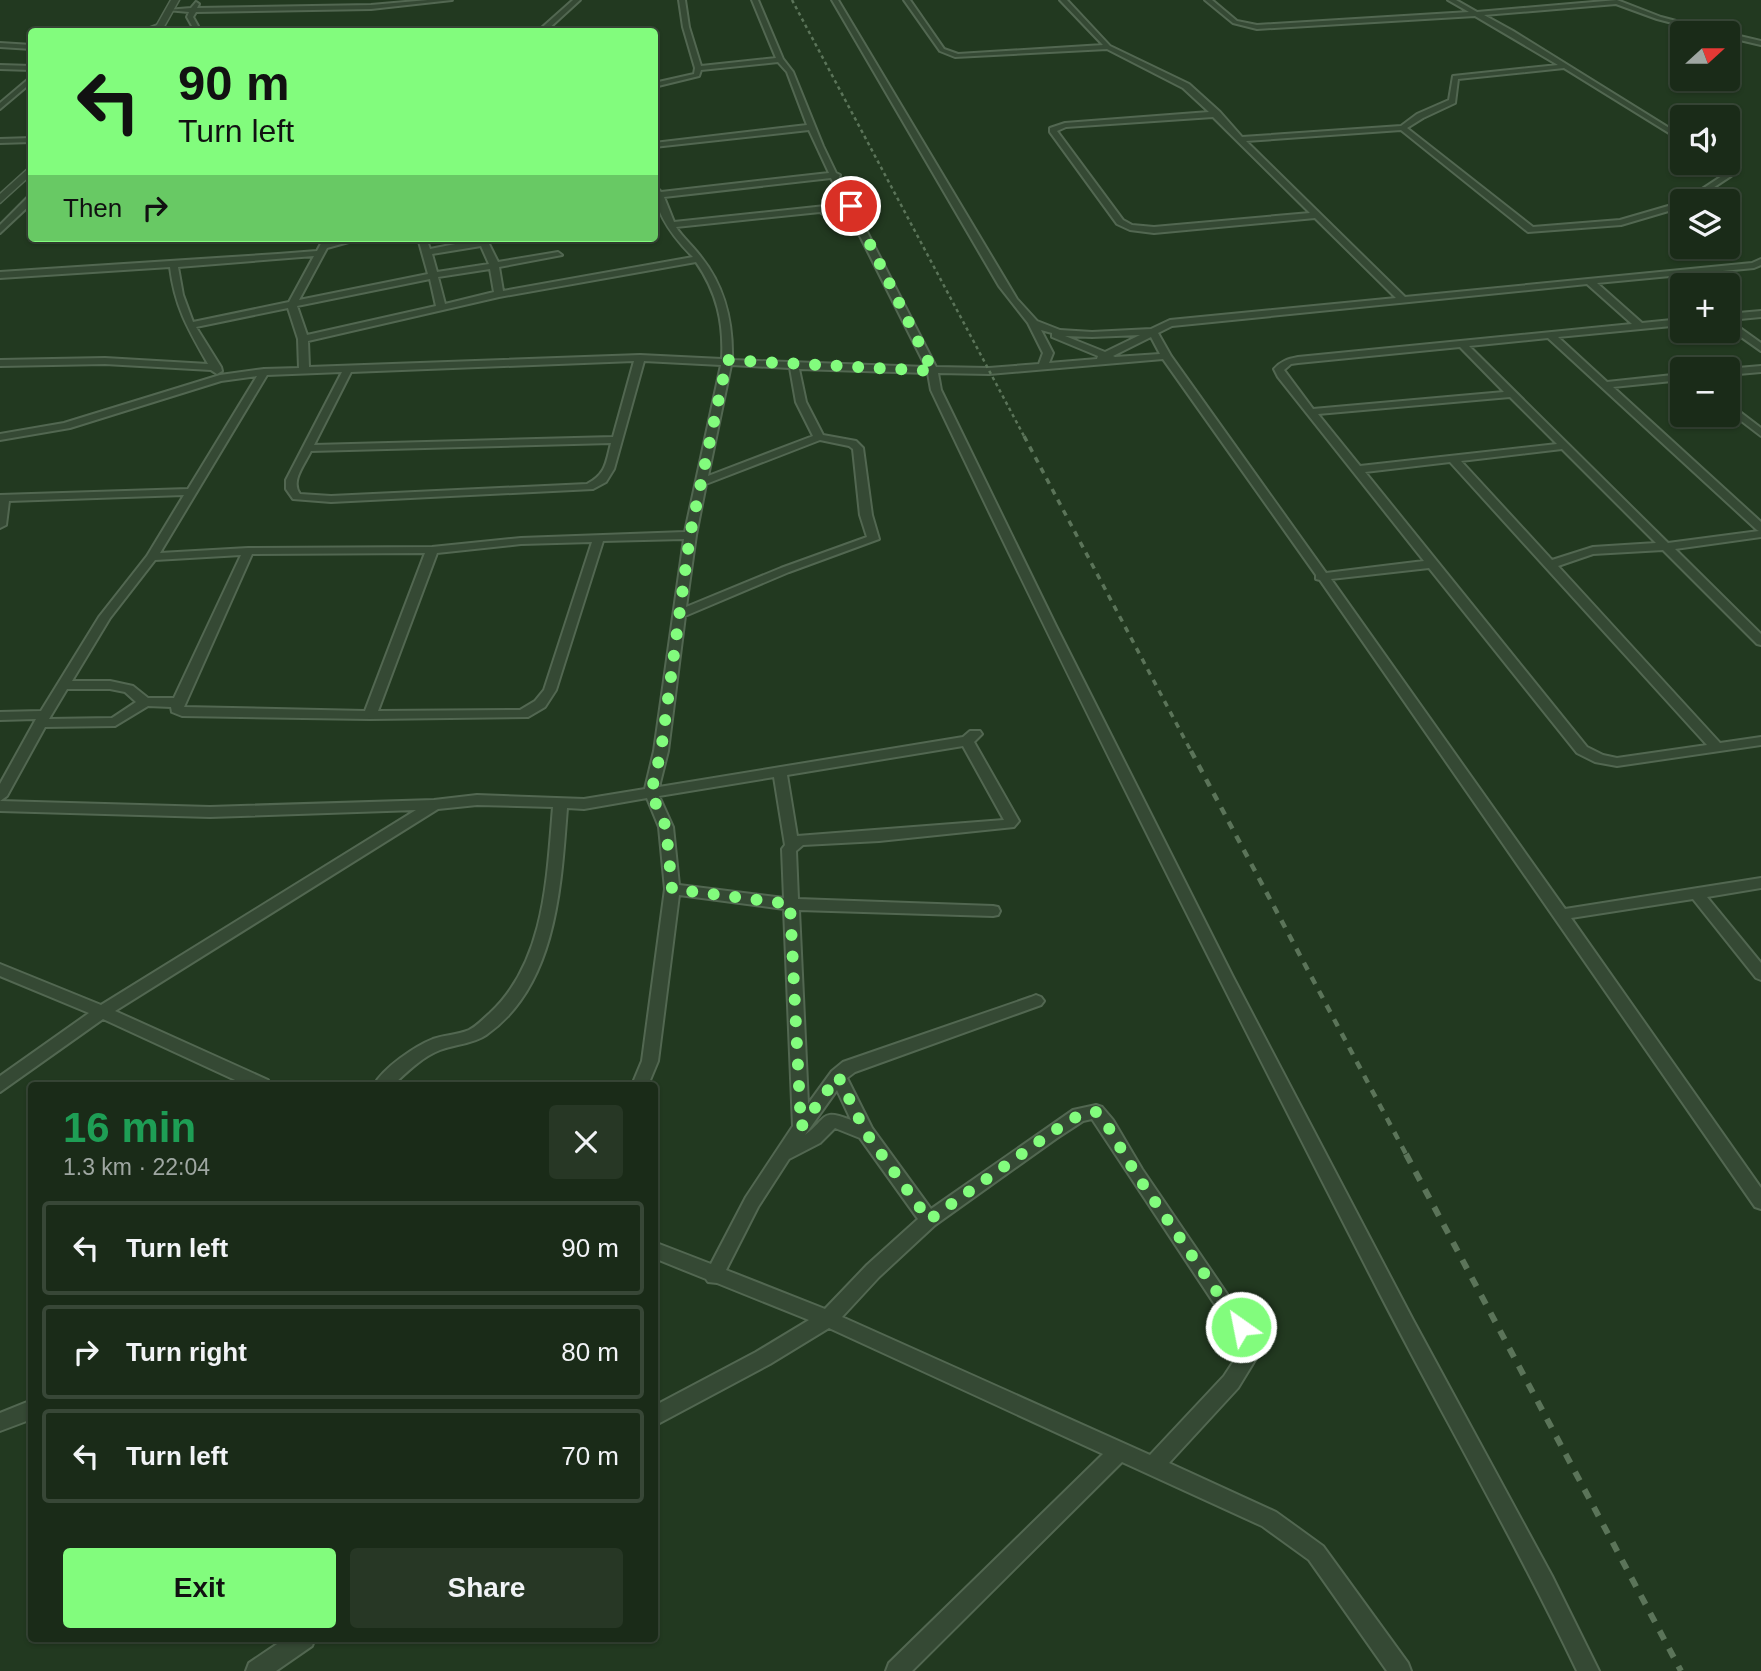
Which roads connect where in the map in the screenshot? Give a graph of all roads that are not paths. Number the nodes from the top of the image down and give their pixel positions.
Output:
1 (175, 0) edge
2 (199, 0) edge
3 (364, 0) edge
4 (449, 0) edge
5 (577, 0) edge
6 (586, 0) edge
7 (682, 0) edge
8 (755, 0) edge
9 (835, 0) edge
10 (907, 0) edge
11 (1063, 0) edge
12 (1208, 0) edge
13 (1451, 0) edge
14 (1614, 1) edge
15 (372, 3) edge
16 (334, 8) junction
17 (193, 9) junction
18 (170, 10) junction
19 (1477, 13) junction
20 (1671, 21) edge
21 (159, 28) edge
22 (192, 28) edge
23 (545, 28) edge
24 (1740, 38) edge
25 (1761, 43) edge
26 (0, 45) edge
27 (28, 47) edge
28 (1108, 47) junction
29 (780, 60) junction
30 (1566, 66) junction
31 (0, 68) edge
32 (28, 68) edge
33 (698, 68) junction
34 (28, 82) edge
35 (658, 84) edge
36 (0, 106) edge
37 (1216, 114) junction
38 (813, 127) junction
39 (1403, 128) junction
40 (1670, 131) edge
41 (1241, 139) junction
42 (28, 140) edge
43 (0, 141) edge
44 (658, 145) edge
45 (28, 172) edge
46 (836, 175) junction
47 (1726, 175) edge
48 (1707, 189) edge
49 (658, 191) edge
50 (658, 193) edge
51 (0, 200) edge
52 (28, 202) edge
53 (851, 206) junction
54 (1670, 208) edge
55 (821, 209) junction
56 (1316, 215) junction
57 (672, 225) junction
58 (862, 228) junction
59 (0, 230) edge
60 (341, 242) edge
61 (423, 242) edge
62 (474, 242) edge
63 (484, 242) edge
64 (323, 246) edge
65 (427, 252) junction
66 (558, 255) dead end
67 (698, 259) junction
68 (1761, 262) edge
69 (494, 264) junction
70 (174, 267) junction
71 (0, 275) edge
72 (435, 275) junction
73 (1590, 282) junction
74 (499, 294) junction
75 (1403, 300) junction
76 (292, 305) junction
77 (441, 306) junction
78 (1761, 314) edge
79 (1740, 318) edge
80 (1670, 323) edge
81 (191, 325) junction
82 (1037, 325) junction
83 (1640, 326) junction
84 (1740, 331) edge
85 (1121, 332) junction
86 (1153, 332) junction
87 (1550, 335) junction
88 (303, 339) junction
89 (1462, 344) junction
90 (1761, 348) edge
91 (1087, 350) junction
92 (1105, 356) junction
93 (1166, 356) junction
94 (640, 358) junction
95 (727, 360) junction
96 (1118, 360) junction
97 (1091, 362) junction
98 (0, 363) edge
99 (794, 364) junction
100 (1057, 365) junction
101 (1043, 366) junction
102 (216, 367) junction
103 (348, 369) junction
104 (1761, 369) edge
105 (304, 370) junction
106 (933, 371) junction
107 (1740, 371) edge
108 (264, 372) junction
109 (220, 378) junction
110 (1670, 378) edge
111 (1604, 385) junction
112 (1512, 394) junction
113 (1310, 412) junction
114 (1740, 416) edge
115 (33, 433) junction
116 (1761, 433) edge
117 (819, 436) junction
118 (0, 438) edge
119 (617, 440) junction
120 (1565, 446) junction
121 (0, 448) edge
122 (308, 448) junction
123 (1453, 459) junction
124 (1356, 470) junction
125 (701, 482) junction
126 (191, 492) junction
127 (2, 498) edge
128 (0, 525) edge
129 (1761, 528) edge
130 (1761, 534) edge
131 (690, 535) junction
132 (599, 537) junction
133 (1666, 547) junction
134 (432, 550) junction
135 (248, 551) junction
136 (152, 557) junction
137 (1431, 564) junction
138 (1550, 566) junction
139 (1320, 577) junction
140 (680, 614) junction
141 (1756, 631) edge
142 (1761, 641) edge
143 (65, 685) junction
144 (179, 702) junction
145 (144, 703) junction
146 (370, 715) junction
147 (0, 716) edge
148 (43, 719) junction
149 (1761, 741) edge
150 (1717, 747) junction
151 (780, 771) junction
152 (651, 793) junction
153 (0, 796) edge
154 (559, 804) junction
155 (434, 805) junction
156 (0, 806) edge
157 (792, 846) junction
158 (1761, 883) edge
159 (672, 889) junction
160 (1696, 893) junction
161 (790, 904) junction
162 (993, 911) dead end
163 (1559, 915) junction
164 (0, 970) edge
165 (1761, 974) edge
166 (1036, 1000) dead end
167 (102, 1013) junction
168 (838, 1076) junction
169 (255, 1082) edge
170 (385, 1082) edge
171 (641, 1082) edge
172 (0, 1085) edge
173 (801, 1127) junction
174 (866, 1133) junction
175 (780, 1157) junction
176 (1761, 1202) edge
177 (929, 1220) junction
178 (658, 1252) edge
179 (714, 1276) junction
180 (828, 1319) junction
181 (28, 1411) edge
182 (658, 1415) edge
183 (0, 1422) edge
184 (1118, 1453) junction
185 (1153, 1466) junction
186 (298, 1642) edge
187 (257, 1671) edge
188 (897, 1671) edge
189 (1400, 1671) edge
190 (1588, 1671) edge

1 - 18 street
2 - 17 street
3 - 16 street
4 - 15 street
5 - 6 street
5 - 23 street
7 - 33 street
8 - 29 street
9 - 82 street
10 - 28 street
11 - 28 street
12 - 19 street
13 - 19 street
14 - 19 street
14 - 20 street
15 - 16 street
16 - 17 street
17 - 18 street
17 - 22 street
18 - 21 street
19 - 30 street
24 - 25 street
26 - 27 street
28 - 37 street
29 - 33 street
29 - 38 street
30 - 39 street
30 - 40 street
31 - 32 street
33 - 35 street
34 - 36 street
37 - 41 street
37 - 56 street
38 - 44 street
38 - 46 street
39 - 41 street
39 - 54 street
41 - 56 street
42 - 43 street
45 - 51 street
46 - 49 street
46 - 53 street
47 - 48 street
50 - 57 street
52 - 59 street
53 - 55 street
53 - 58 street
55 - 57 street
55 - 58 street
56 - 75 street
57 - 67 street
58 - 106 street
60 - 64 street
61 - 65 street
62 - 65 street
63 - 69 street
64 - 70 street
64 - 76 street
65 - 72 street
66 - 69 street
67 - 74 street
67 - 95 street
68 - 73 street
69 - 72 street
69 - 74 street
70 - 71 street
70 - 81 street
72 - 76 street
72 - 77 street
73 - 75 street
73 - 83 street
74 - 77 street
75 - 86 street
76 - 81 street
76 - 88 street
77 - 88 street
78 - 79 street
80 - 83 street
81 - 102 street
82 - 85 street
82 - 91 street
82 - 101 street
83 - 87 street
84 - 90 street
85 - 86 street
85 - 91 street
86 - 92 street
86 - 93 street
87 - 89 street
87 - 111 street
88 - 105 street
89 - 112 street
89 - 113 street
91 - 92 street
91 - 100 street
92 - 96 street
92 - 97 street
93 - 96 street
93 - 139 street
94 - 95 street
94 - 103 street
94 - 119 street
95 - 99 street
95 - 125 street
96 - 97 street
97 - 100 street
98 - 102 street
99 - 106 street
99 - 117 street
100 - 101 street
101 - 106 street
102 - 109 street
103 - 105 street
103 - 122 street
104 - 107 street
105 - 108 street
106 - 190 street
108 - 109 street
108 - 126 street
109 - 115 street
110 - 111 street
111 - 129 street
112 - 113 street
112 - 120 street
113 - 124 street
114 - 116 street
115 - 118 street
115 - 121 street
117 - 125 street
117 - 140 street
119 - 122 street
119 - 122 street
120 - 123 street
120 - 133 street
123 - 124 street
123 - 138 street
124 - 137 street
125 - 131 street
126 - 127 street
126 - 136 street
127 - 128 street
130 - 133 street
131 - 132 street
131 - 140 street
132 - 134 street
132 - 146 street
133 - 138 street
133 - 141 street
134 - 135 street
134 - 146 street
135 - 136 street
135 - 144 street
136 - 143 street
137 - 139 street
137 - 150 street
138 - 150 street
139 - 163 street
140 - 152 street
141 - 142 street
143 - 145 street
143 - 148 street
144 - 145 street
144 - 146 street
145 - 148 street
147 - 148 street
148 - 153 street
149 - 150 street
151 - 152 street
151 - 157 street
151 - 157 street
152 - 154 street
152 - 159 street
154 - 155 street
154 - 170 street
155 - 156 street
155 - 167 street
157 - 161 street
158 - 160 street
159 - 161 street
159 - 171 street
160 - 163 street
160 - 165 street
161 - 162 street
161 - 173 street
163 - 176 street
164 - 167 street
166 - 168 street
167 - 169 street
167 - 172 street
168 - 173 street
168 - 174 street
173 - 175 street
174 - 175 street
174 - 177 street
175 - 179 street
177 - 180 street
177 - 185 street
178 - 179 street
179 - 180 street
180 - 182 street
180 - 184 street
181 - 183 street
184 - 185 street
184 - 188 street
185 - 189 street
186 - 187 street

